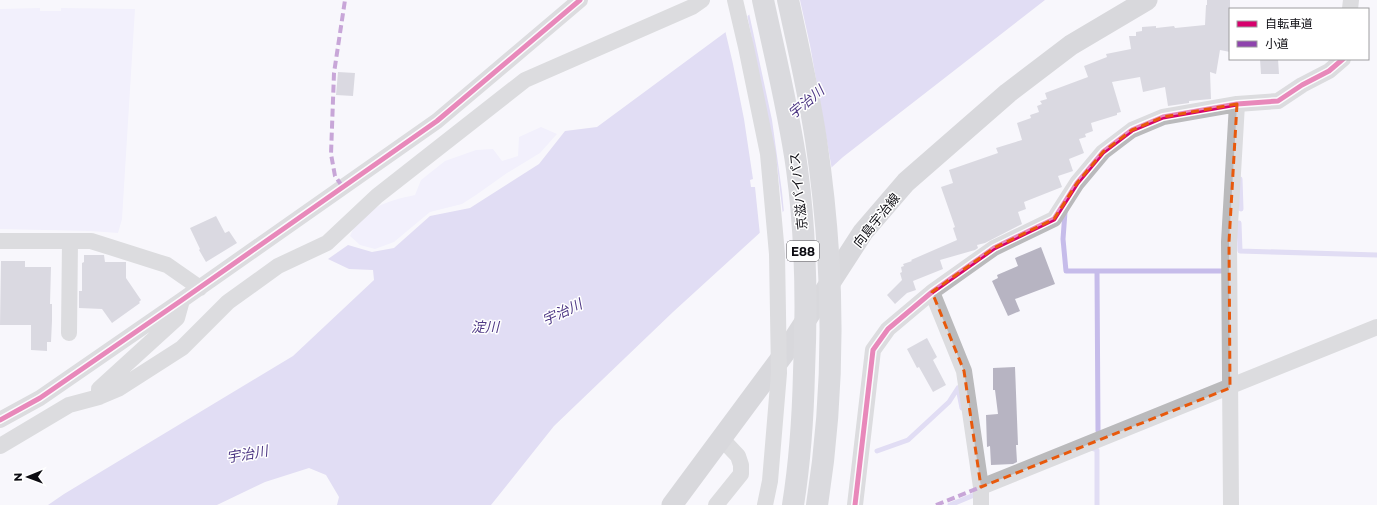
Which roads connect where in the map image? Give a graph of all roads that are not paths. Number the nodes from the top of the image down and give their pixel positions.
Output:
1 (580, 0) edge
2 (702, 0) edge
3 (735, 0) edge
4 (764, 0) edge
5 (788, 0) edge
6 (1147, 0) edge
7 (1342, 60) edge
8 (1237, 104) junction
9 (0, 240) edge
10 (70, 241) junction
11 (200, 288) junction
12 (932, 292) junction
13 (182, 300) junction
14 (1377, 327) edge
15 (69, 333) dead end
16 (1230, 388) junction
17 (99, 397) junction
18 (0, 420) edge
19 (722, 439) junction
20 (0, 446) edge
21 (981, 487) junction
22 (672, 505) edge
23 (716, 505) edge
24 (766, 505) edge
25 (793, 505) edge
26 (817, 505) edge
27 (856, 505) edge
28 (981, 505) edge
29 (1231, 505) edge

1 - 11 street
2 - 17 street
3 - 24 street, bridge
4 - 25 highway, 京滋バイパス / E88, bridge
5 - 26 highway, 京滋バイパス / E88, bridge
6 - 19 main road, 向島宇治線
7 - 8 street
8 - 12 street
8 - 16 street
9 - 10 street
10 - 11 street
10 - 15 street
11 - 13 street
12 - 21 street
12 - 27 street
13 - 17 street
13 - 18 street
14 - 16 street
16 - 21 street
16 - 29 street
17 - 20 street
19 - 22 main road, 向島宇治線
19 - 23 street
21 - 28 street

